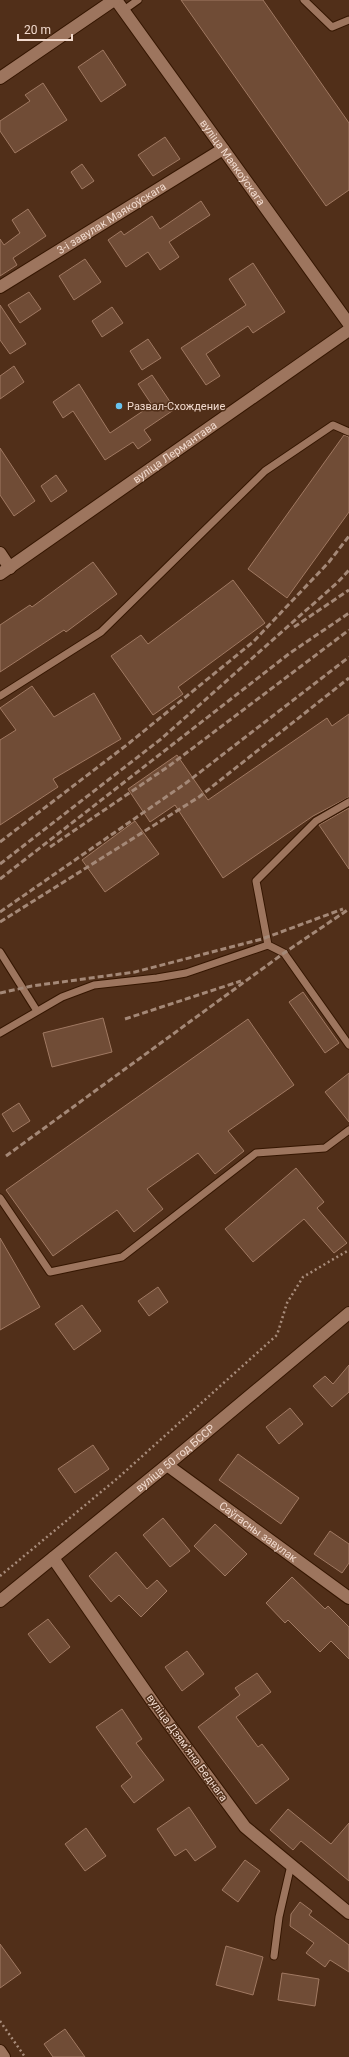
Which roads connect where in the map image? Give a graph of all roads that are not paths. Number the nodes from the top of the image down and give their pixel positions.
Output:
1 (115, 0) edge
2 (138, 0) edge
3 (304, 0) edge
4 (124, 10) junction
5 (349, 20) edge
6 (0, 78) edge
7 (223, 149) junction
8 (0, 287) edge
9 (349, 324) edge
10 (349, 330) edge
11 (349, 432) edge
12 (0, 553) edge
13 (5, 571) edge
14 (0, 696) edge
15 (349, 802) edge
16 (268, 945) junction
17 (0, 952) edge
18 (37, 1011) junction
19 (0, 1033) edge
20 (349, 1045) edge
21 (349, 1130) edge
22 (0, 1198) edge
23 (349, 1313) edge
24 (167, 1465) junction
25 (53, 1558) junction
26 (349, 1598) edge
27 (0, 1601) edge
28 (291, 1865) junction
29 (348, 1909) edge
30 (274, 1956) dead end
31 (0, 2051) edge
32 (4, 2057) edge

1 - 4 street, вуліца Маякоўскага
1 - 6 street
2 - 4 lane
3 - 5 lane
4 - 7 street, вуліца Маякоўскага
7 - 8 street, 3-і завулак Маякоўскага
7 - 9 street, вуліца Маякоўскага
10 - 13 street, вуліца Лермантава
11 - 14 lane
12 - 13 street
15 - 16 lane
16 - 18 lane
16 - 20 lane
17 - 18 lane
18 - 19 lane
21 - 22 lane
23 - 24 street, вуліца 50 год БССР
24 - 25 street, вуліца 50 год БССР
24 - 26 street, Саўгасны завулак
25 - 27 street, вуліца 50 год БССР
25 - 28 street, вуліца Дзямʼяна Беднага
28 - 29 street, вуліца Дзямʼяна Беднага
28 - 30 lane
31 - 32 street

